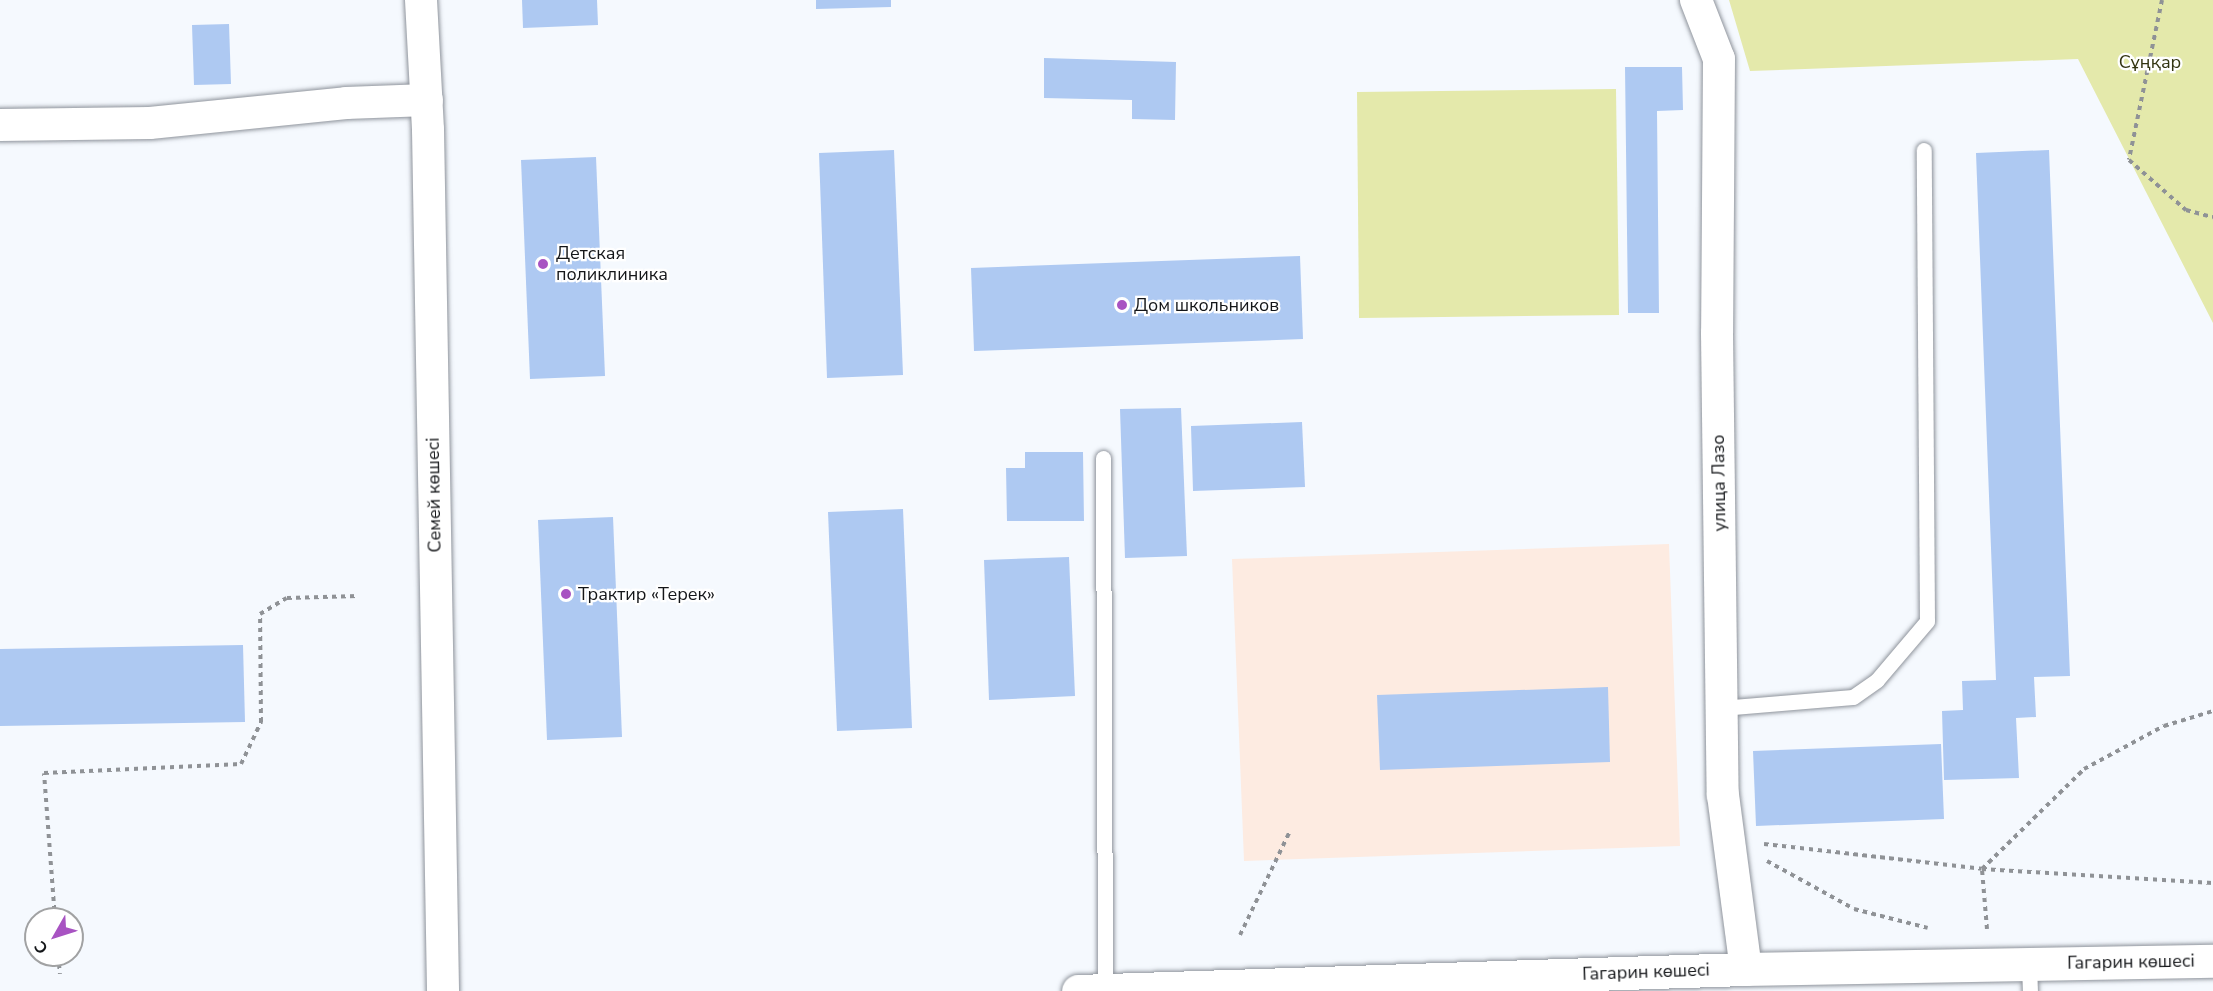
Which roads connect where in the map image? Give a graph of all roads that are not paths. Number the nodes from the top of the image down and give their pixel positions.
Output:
1 (421, 0) edge
2 (1696, 0) edge
3 (427, 100) junction
4 (0, 125) edge
5 (1924, 150) dead end
6 (1103, 458) dead end
7 (1721, 708) junction
8 (2213, 961) edge
9 (1746, 969) junction
10 (2030, 977) edge
11 (1480, 984) edge
12 (1091, 990) edge
13 (443, 991) edge

1 - 3 street, Семей көшесі
2 - 7 street, улица Лазо
3 - 4 street
3 - 13 street, Семей көшесі
5 - 7 lane
6 - 12 lane
7 - 9 street, улица Лазо
8 - 10 street, Гагарин көшесі
9 - 10 street, Гагарин көшесі
9 - 11 street, Гагарин көшесі
11 - 12 street, Гагарин көшесі

